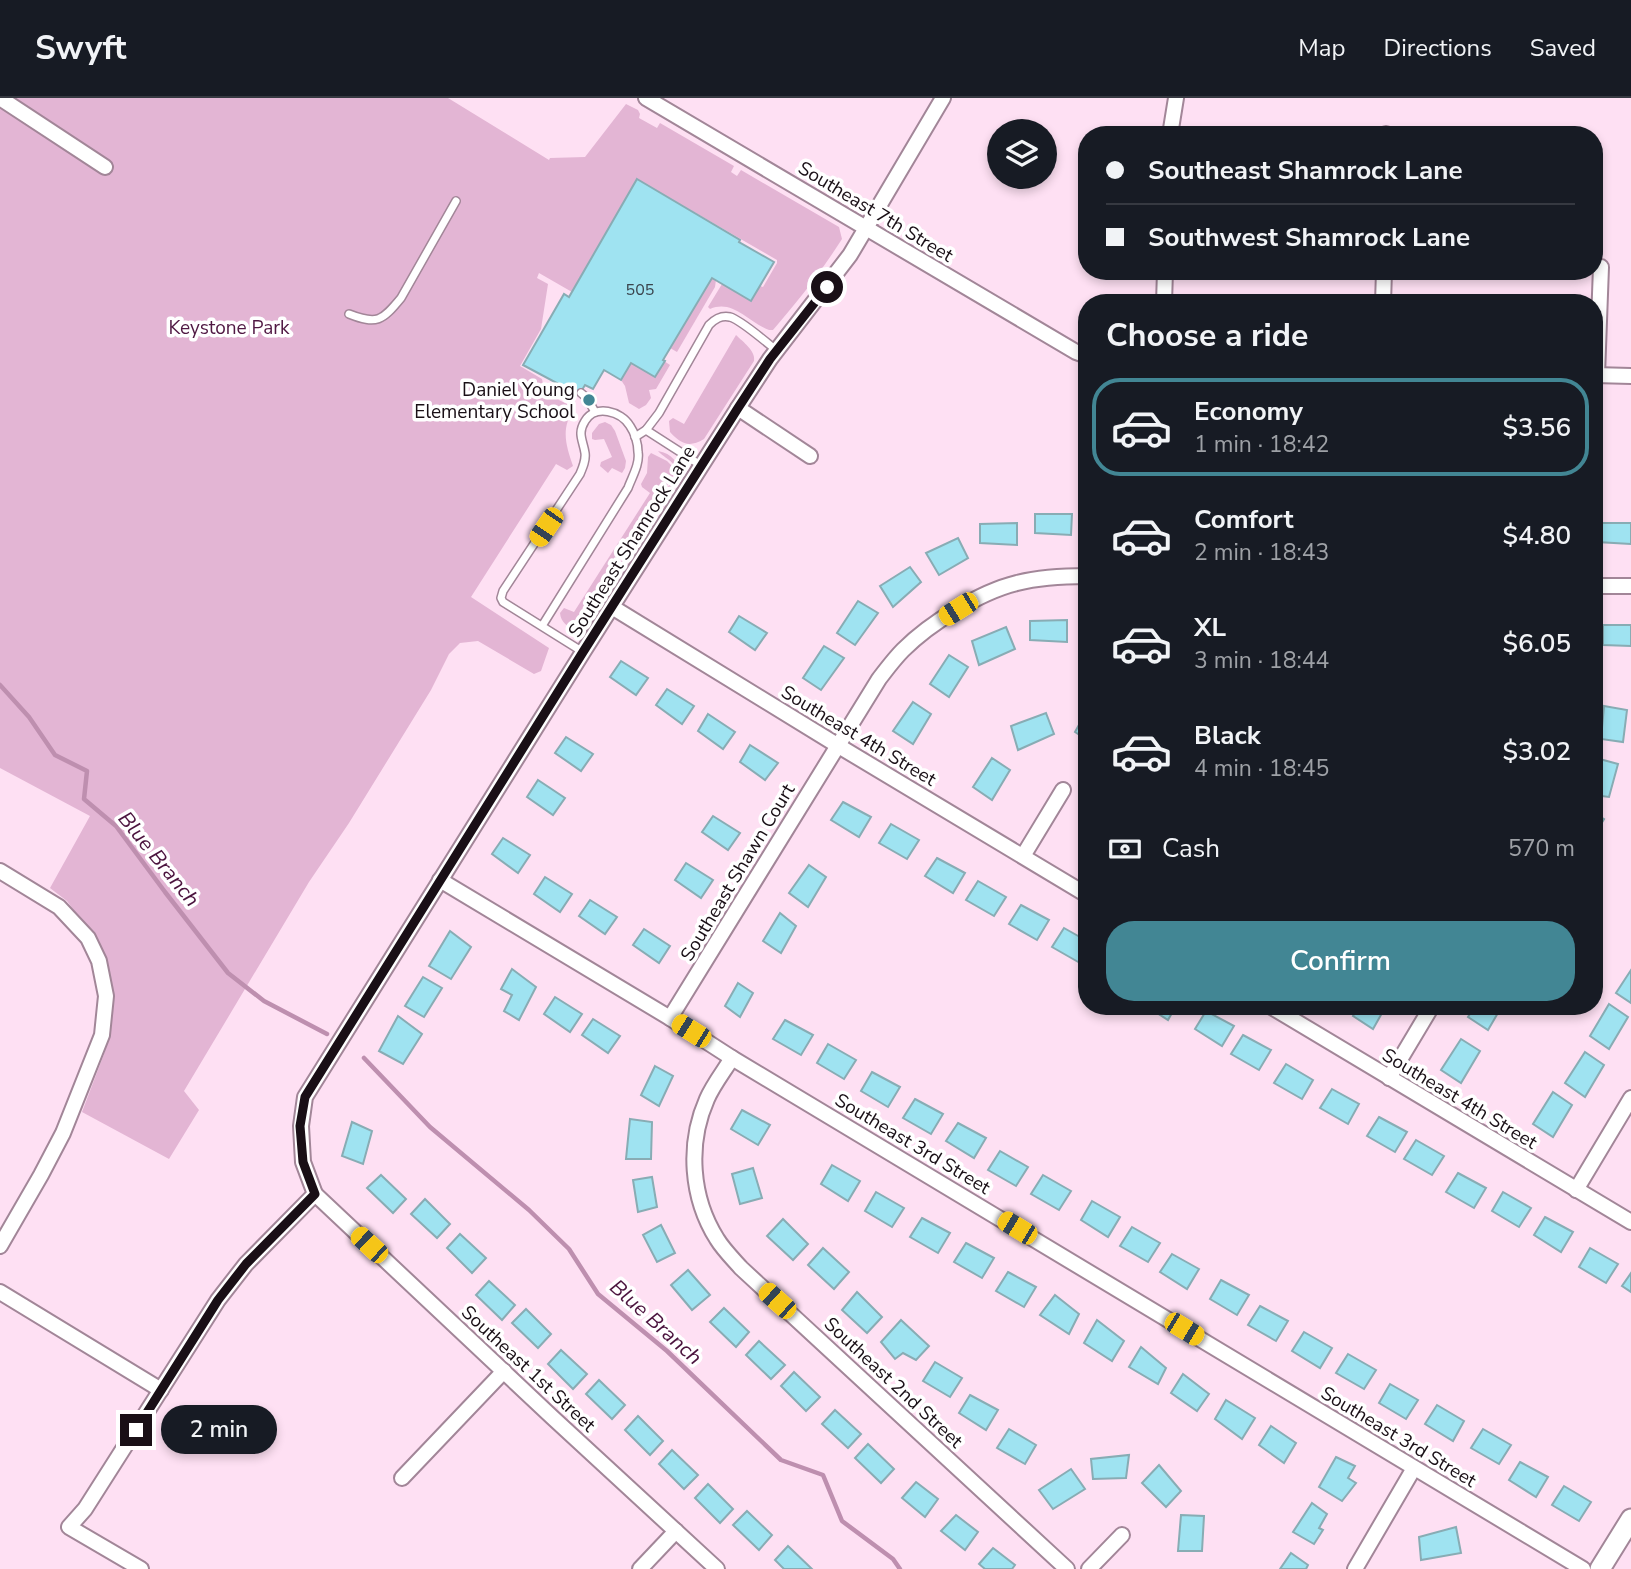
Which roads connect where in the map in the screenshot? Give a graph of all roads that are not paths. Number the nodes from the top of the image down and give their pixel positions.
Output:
1 (0, 98) edge
2 (646, 98) edge
3 (943, 98) edge
4 (1176, 98) edge
5 (1171, 126) edge
6 (105, 167) dead end
7 (456, 201) dead end
8 (865, 227) junction
9 (349, 314) dead end
10 (777, 351) junction
11 (1078, 353) edge
12 (1603, 375) edge
13 (1631, 376) edge
14 (581, 393) dead end
15 (738, 408) junction
16 (595, 412) junction
17 (646, 430) junction
18 (635, 437) junction
19 (810, 456) dead end
20 (702, 466) junction
21 (1078, 576) edge
22 (1603, 586) edge
23 (1631, 586) edge
24 (612, 607) junction
25 (542, 626) junction
26 (583, 652) junction
27 (837, 745) junction
28 (1063, 790) dead end
29 (1023, 856) junction
30 (0, 871) edge
31 (440, 880) junction
32 (1078, 890) edge
33 (1284, 1015) edge
34 (1427, 1015) edge
35 (670, 1018) junction
36 (732, 1058) junction
37 (1389, 1078) junction
38 (1631, 1098) edge
39 (1576, 1189) junction
40 (315, 1194) junction
41 (1631, 1222) edge
42 (0, 1246) edge
43 (0, 1292) edge
44 (504, 1371) junction
45 (161, 1390) junction
46 (1414, 1468) junction
47 (402, 1478) dead end
48 (1631, 1519) edge
49 (676, 1531) junction
50 (1122, 1535) dead end
51 (141, 1569) edge
52 (640, 1569) edge
53 (717, 1569) edge
54 (1067, 1569) edge
55 (1089, 1569) edge
56 (1355, 1569) edge
57 (1583, 1569) edge
58 (1600, 1569) edge

1 - 6 street
2 - 8 street, Southeast 7th Street
3 - 8 street, Southeast Shamrock Lane
4 - 5 street
7 - 9 lane
8 - 10 street, Southeast Shamrock Lane
8 - 11 street, Southeast 7th Street
10 - 15 street, Southeast Shamrock Lane
10 - 17 lane
12 - 13 street
14 - 16 lane
15 - 19 street
15 - 20 street, Southeast Shamrock Lane
16 - 18 lane
16 - 25 lane
17 - 18 lane
17 - 20 lane
18 - 25 lane
20 - 24 street, Southeast Shamrock Lane
21 - 27 street, Southeast Shawn Court
22 - 23 street
24 - 26 street, Southeast Shamrock Lane
24 - 27 street, Southeast 4th Street
25 - 26 lane
26 - 31 street, Southeast Shamrock Lane
27 - 29 street, Southeast 4th Street
27 - 35 street, Southeast Shawn Court
28 - 29 street
29 - 32 street, Southeast 4th Street
30 - 42 street
31 - 35 street, Southeast 3rd Street
31 - 40 street, Southeast Shamrock Lane
33 - 37 street, Southeast 4th Street
34 - 37 street
35 - 36 street, Southeast 3rd Street
36 - 46 street, Southeast 3rd Street
36 - 54 street, Southeast 2nd Street
37 - 39 street, Southeast 4th Street
38 - 39 street
39 - 41 street, Southeast 4th Street
40 - 44 street, Southeast 1st Street
40 - 45 street
43 - 45 street
44 - 47 street
44 - 49 street, Southeast 1st Street
45 - 51 street
46 - 56 street
46 - 57 street, Southeast 3rd Street
48 - 58 main road
49 - 52 street
49 - 53 street, Southeast 1st Street
50 - 55 street

